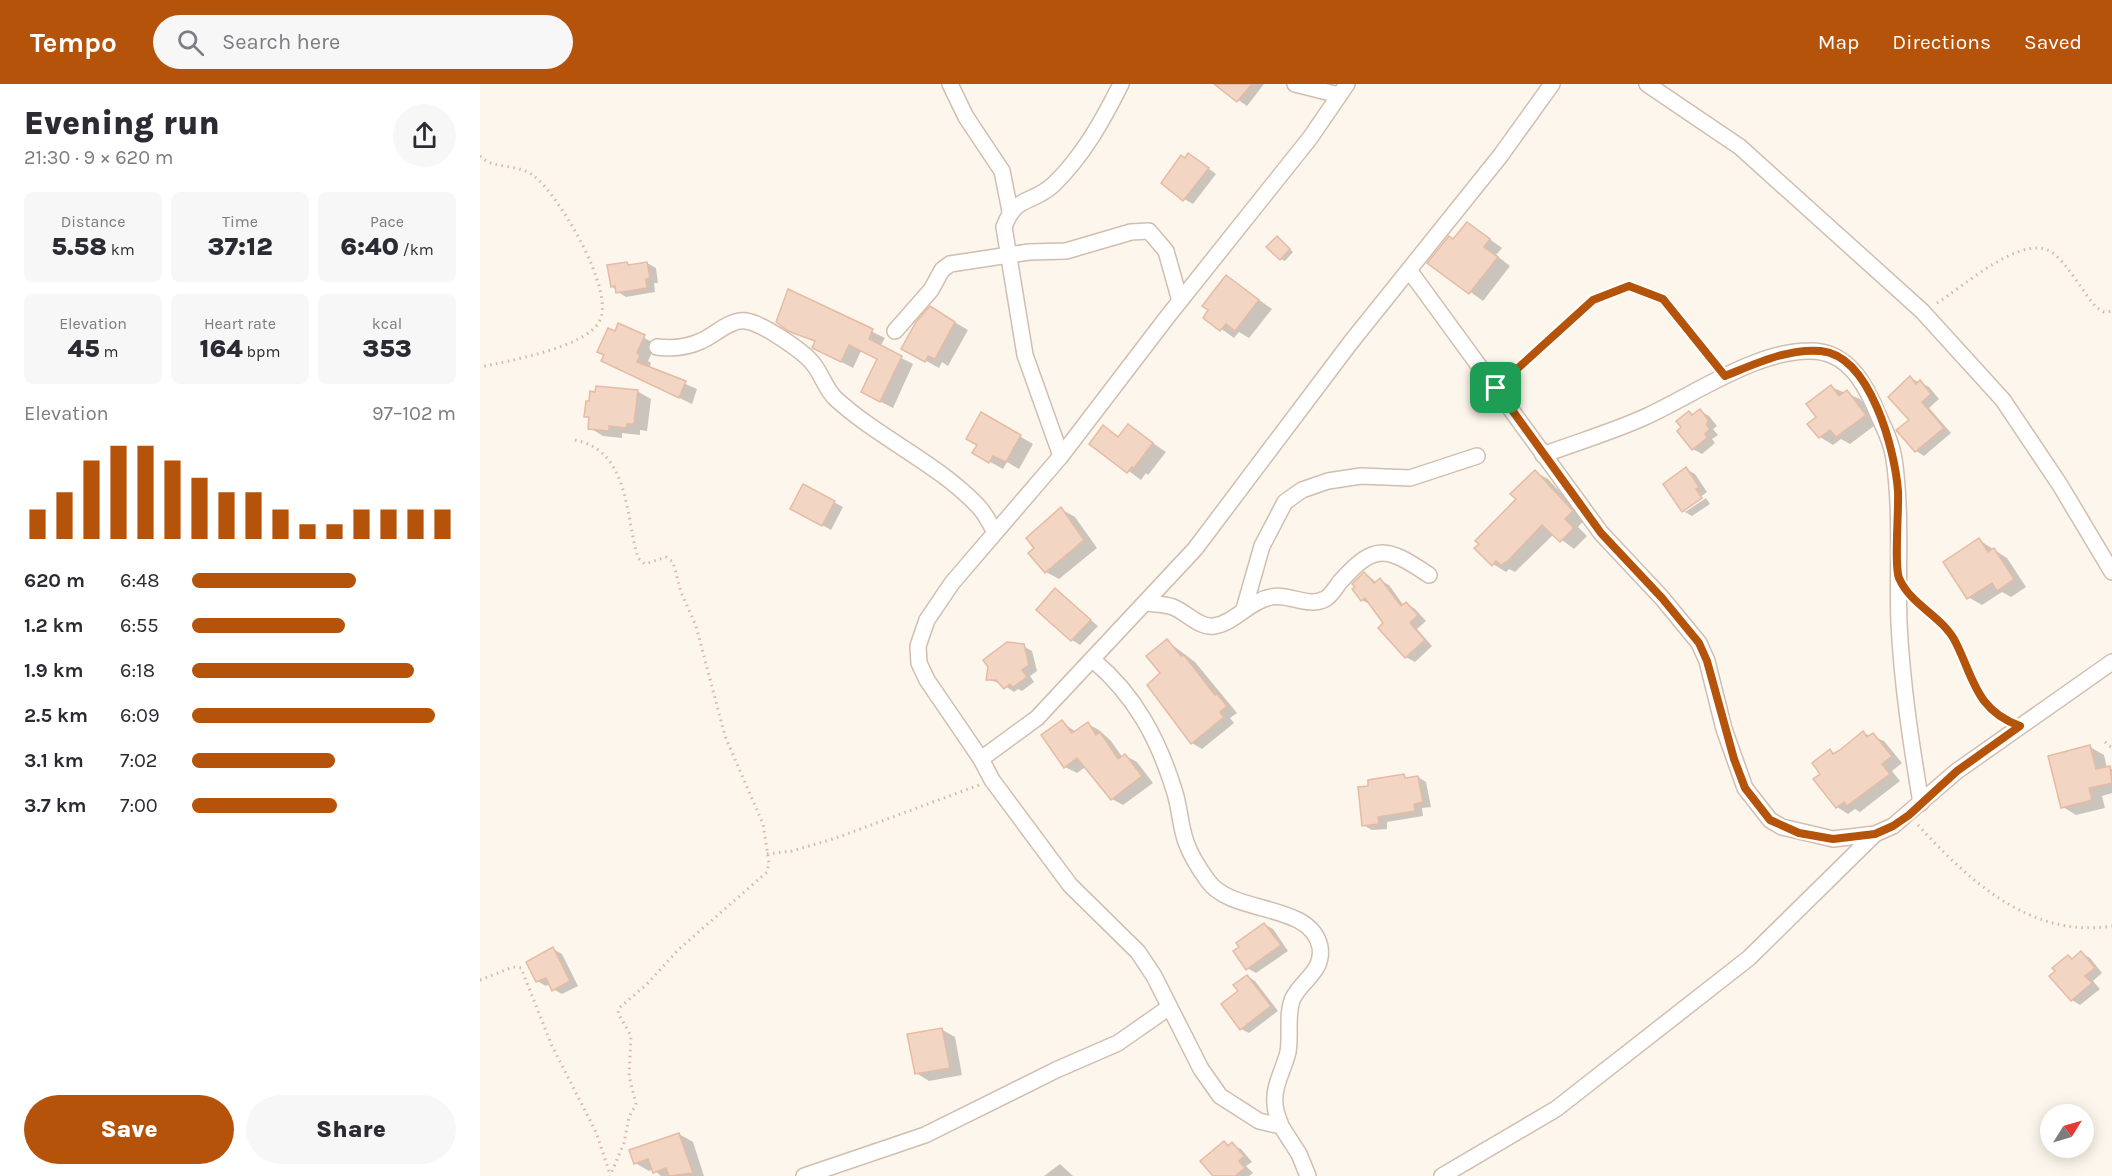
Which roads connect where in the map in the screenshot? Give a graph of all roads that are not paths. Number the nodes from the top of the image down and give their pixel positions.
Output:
1 (950, 84) edge
2 (1121, 84) edge
3 (1295, 84) edge
4 (1552, 84) edge
5 (1647, 84) edge
6 (1343, 89) edge
7 (1010, 211) junction
8 (1007, 255) junction
9 (1409, 270) junction
10 (1180, 301) junction
11 (895, 331) dead end
12 (657, 347) dead end
13 (1543, 455) junction
14 (1061, 456) junction
15 (1477, 456) dead end
16 (995, 532) junction
17 (2112, 572) edge
18 (1429, 575) dead end
19 (1146, 603) junction
20 (1244, 609) junction
21 (1093, 660) junction
22 (2112, 662) edge
23 (981, 759) junction
24 (1921, 803) junction
25 (1875, 834) junction
26 (1168, 1008) junction
27 (1281, 1126) junction
28 (804, 1176) edge
29 (1308, 1176) edge
30 (1442, 1176) edge

1 - 7 street
2 - 7 street
3 - 6 street
4 - 9 street
5 - 17 street
6 - 10 street
7 - 8 street
8 - 10 street
8 - 11 street
8 - 14 street
9 - 13 street
9 - 19 street
10 - 14 street
12 - 16 street
13 - 24 street
13 - 25 street
14 - 16 street
15 - 20 street
16 - 23 street
18 - 20 street
19 - 20 street
19 - 21 street
21 - 23 street
21 - 27 street
22 - 24 street
23 - 26 street
24 - 25 street
25 - 30 street
26 - 27 street
26 - 28 street
27 - 29 street

